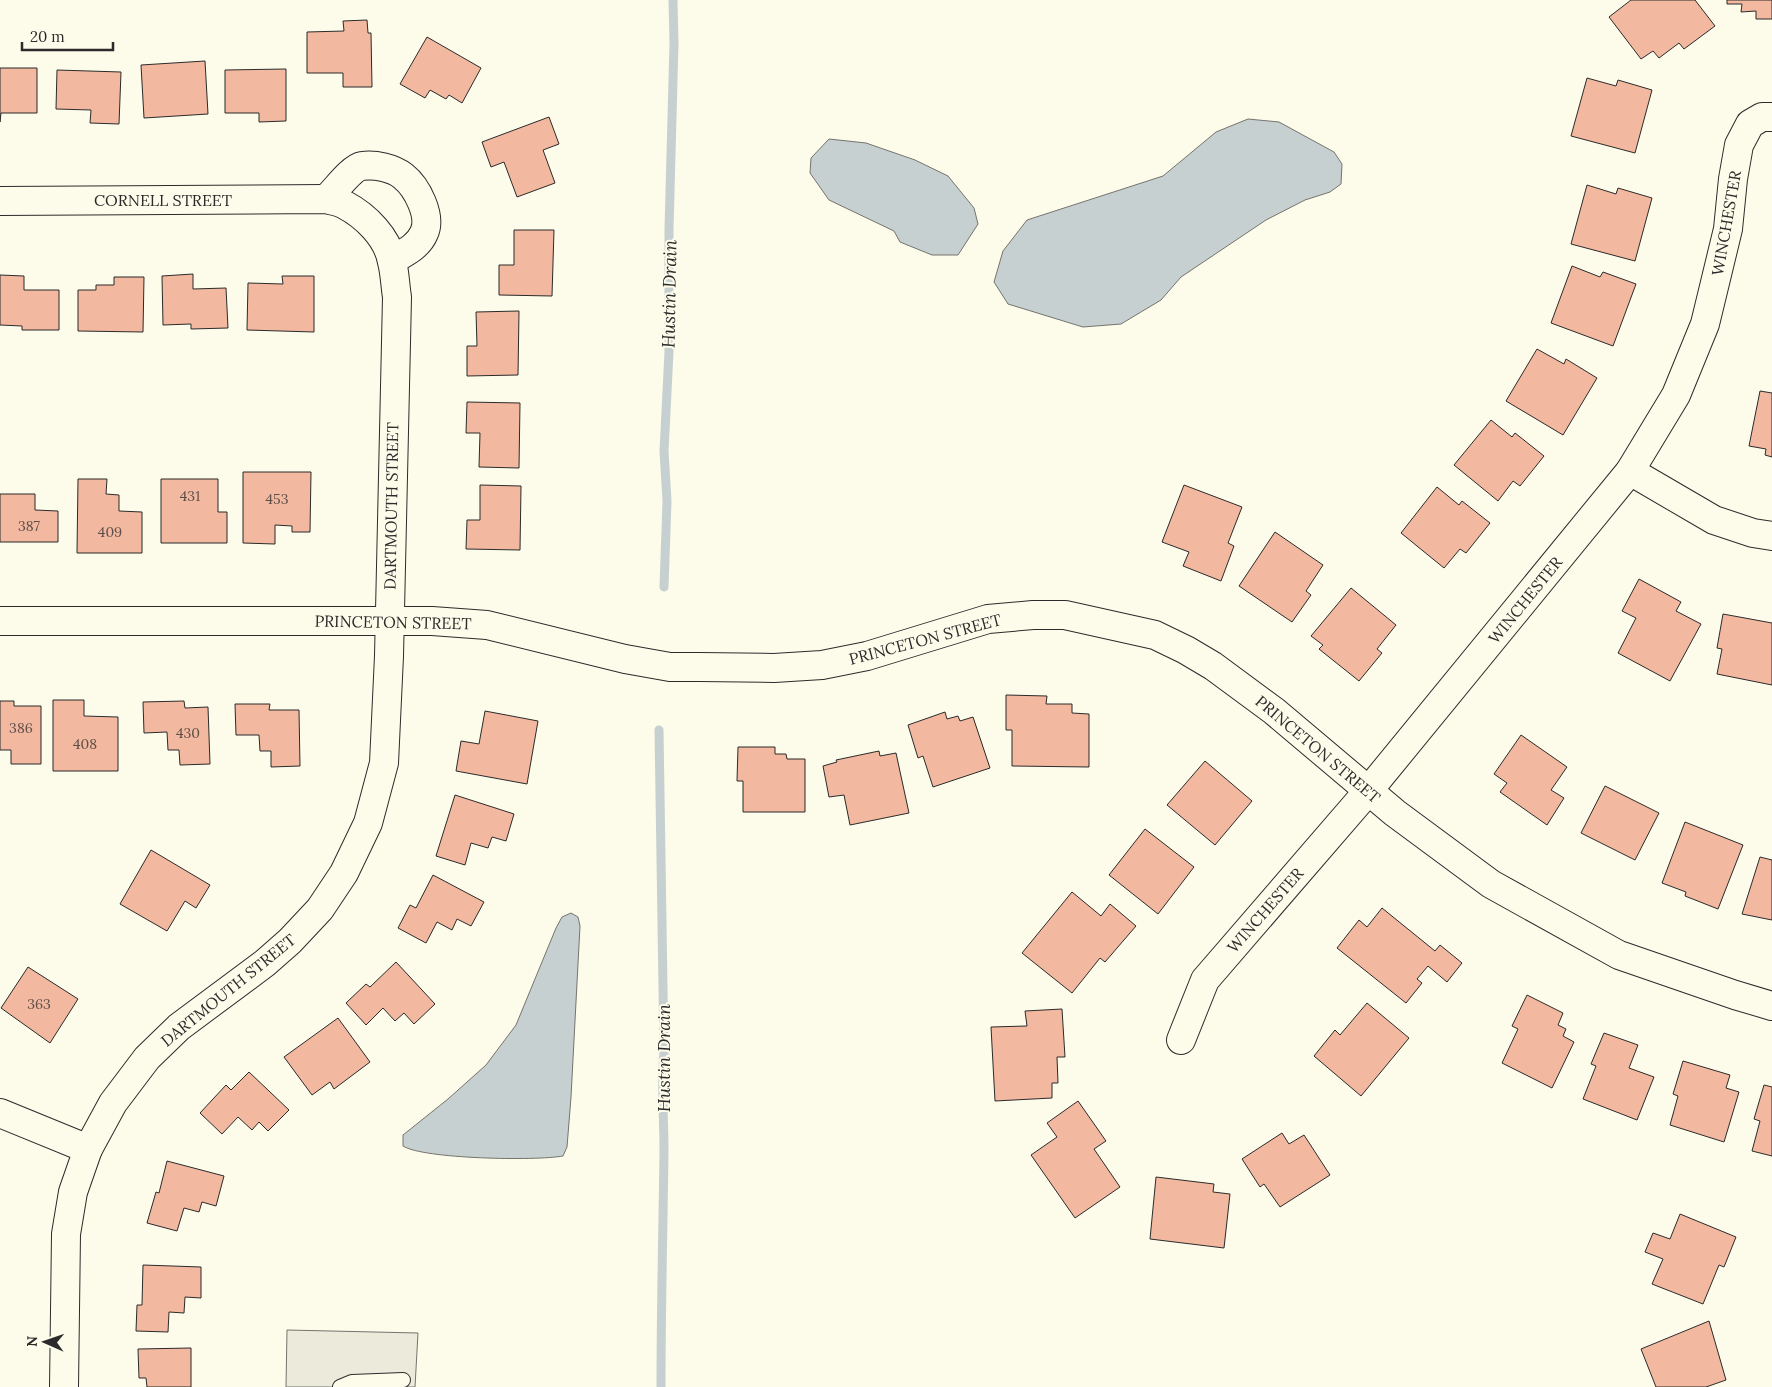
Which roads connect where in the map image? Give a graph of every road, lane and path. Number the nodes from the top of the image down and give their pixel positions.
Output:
1 (1772, 116) edge
2 (326, 199) junction
3 (0, 201) edge
4 (374, 228) joint
5 (392, 260) junction
6 (1630, 471) junction
7 (1772, 536) edge
8 (388, 620) junction
9 (0, 621) edge
10 (1368, 790) junction
11 (1772, 1006) edge
12 (1181, 1040) dead end
13 (0, 1112) edge
14 (88, 1149) junction
15 (403, 1380) dead end
16 (64, 1387) edge
17 (340, 1387) edge

1 - 6 street, WINCHESTER
2 - 3 street, CORNELL STREET
2 - 4 street, CORNELL STREET
2 - 5 street
4 - 5 street, DARTMOUTH STREET
5 - 8 street, DARTMOUTH STREET
6 - 7 street
6 - 10 street, WINCHESTER
8 - 9 street, PRINCETON STREET
8 - 10 street, PRINCETON STREET
8 - 14 street, DARTMOUTH STREET
10 - 11 street, PRINCETON STREET
10 - 12 street, WINCHESTER
13 - 14 street
14 - 16 street, DARTMOUTH STREET
15 - 17 lane

